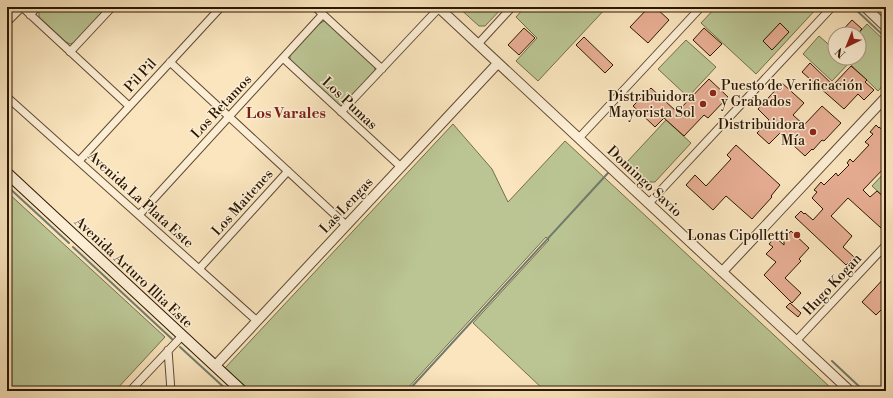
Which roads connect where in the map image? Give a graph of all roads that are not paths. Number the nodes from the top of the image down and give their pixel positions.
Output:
1 (22, 7) edge
2 (37, 7) edge
3 (112, 7) edge
4 (221, 7) edge
5 (315, 7) edge
6 (438, 7) edge
7 (512, 7) edge
8 (701, 7) edge
9 (832, 7) edge
10 (865, 7) edge
11 (323, 14) junction
12 (30, 15) junction
13 (7, 22) edge
14 (886, 26) edge
15 (478, 44) junction
16 (70, 52) junction
17 (282, 58) junction
18 (170, 62) junction
19 (498, 63) junction
20 (382, 69) junction
21 (886, 96) edge
22 (7, 97) edge
23 (129, 106) junction
24 (341, 112) junction
25 (229, 117) junction
26 (579, 138) junction
27 (79, 161) junction
28 (401, 167) junction
29 (288, 171) junction
30 (7, 173) edge
31 (649, 203) junction
32 (139, 215) junction
33 (346, 225) junction
34 (886, 245) edge
35 (199, 269) junction
36 (722, 272) junction
37 (257, 321) junction
38 (182, 336) junction
39 (796, 341) junction
40 (168, 350) junction
41 (215, 366) junction
42 (130, 391) edge
43 (171, 391) edge
44 (242, 391) edge
45 (850, 391) edge

1 - 12 street
1 - 13 street
2 - 12 street
3 - 16 street
4 - 18 street, Pil Pil
5 - 11 street
6 - 15 street, Domingo Savio
6 - 20 street
7 - 15 street
8 - 26 street
9 - 31 street
10 - 14 street
11 - 17 street, Los Retamos
11 - 20 street
12 - 16 street
15 - 19 street, Domingo Savio
16 - 23 street
17 - 24 street, Los Pumas
17 - 25 street, Los Retamos
18 - 23 street, Pil Pil
18 - 25 street
19 - 26 street, Domingo Savio
19 - 28 street, Las Lengas
20 - 24 street
21 - 36 street
22 - 27 street, Avenida La Plata Este
23 - 27 street, Pil Pil
24 - 28 street, Los Pumas
25 - 29 street
25 - 32 street, Los Retamos
26 - 31 street, Domingo Savio
27 - 32 street, Avenida La Plata Este
28 - 33 street, Las Lengas
29 - 33 street
29 - 35 street, Los Maitenes
30 - 38 main road, Avenida Arturo Illia Este
31 - 36 street, Domingo Savio
32 - 35 street, Avenida La Plata Este
33 - 37 street, Las Lengas
34 - 39 street, Hugo Kogan
35 - 37 street, Avenida La Plata Este
36 - 39 street, Domingo Savio
37 - 41 street, Las Lengas
38 - 40 street
38 - 41 main road, Avenida Arturo Illia Este
39 - 45 street, Domingo Savio
40 - 42 street
40 - 43 street
41 - 44 main road, Avenida Arturo Illia Este

